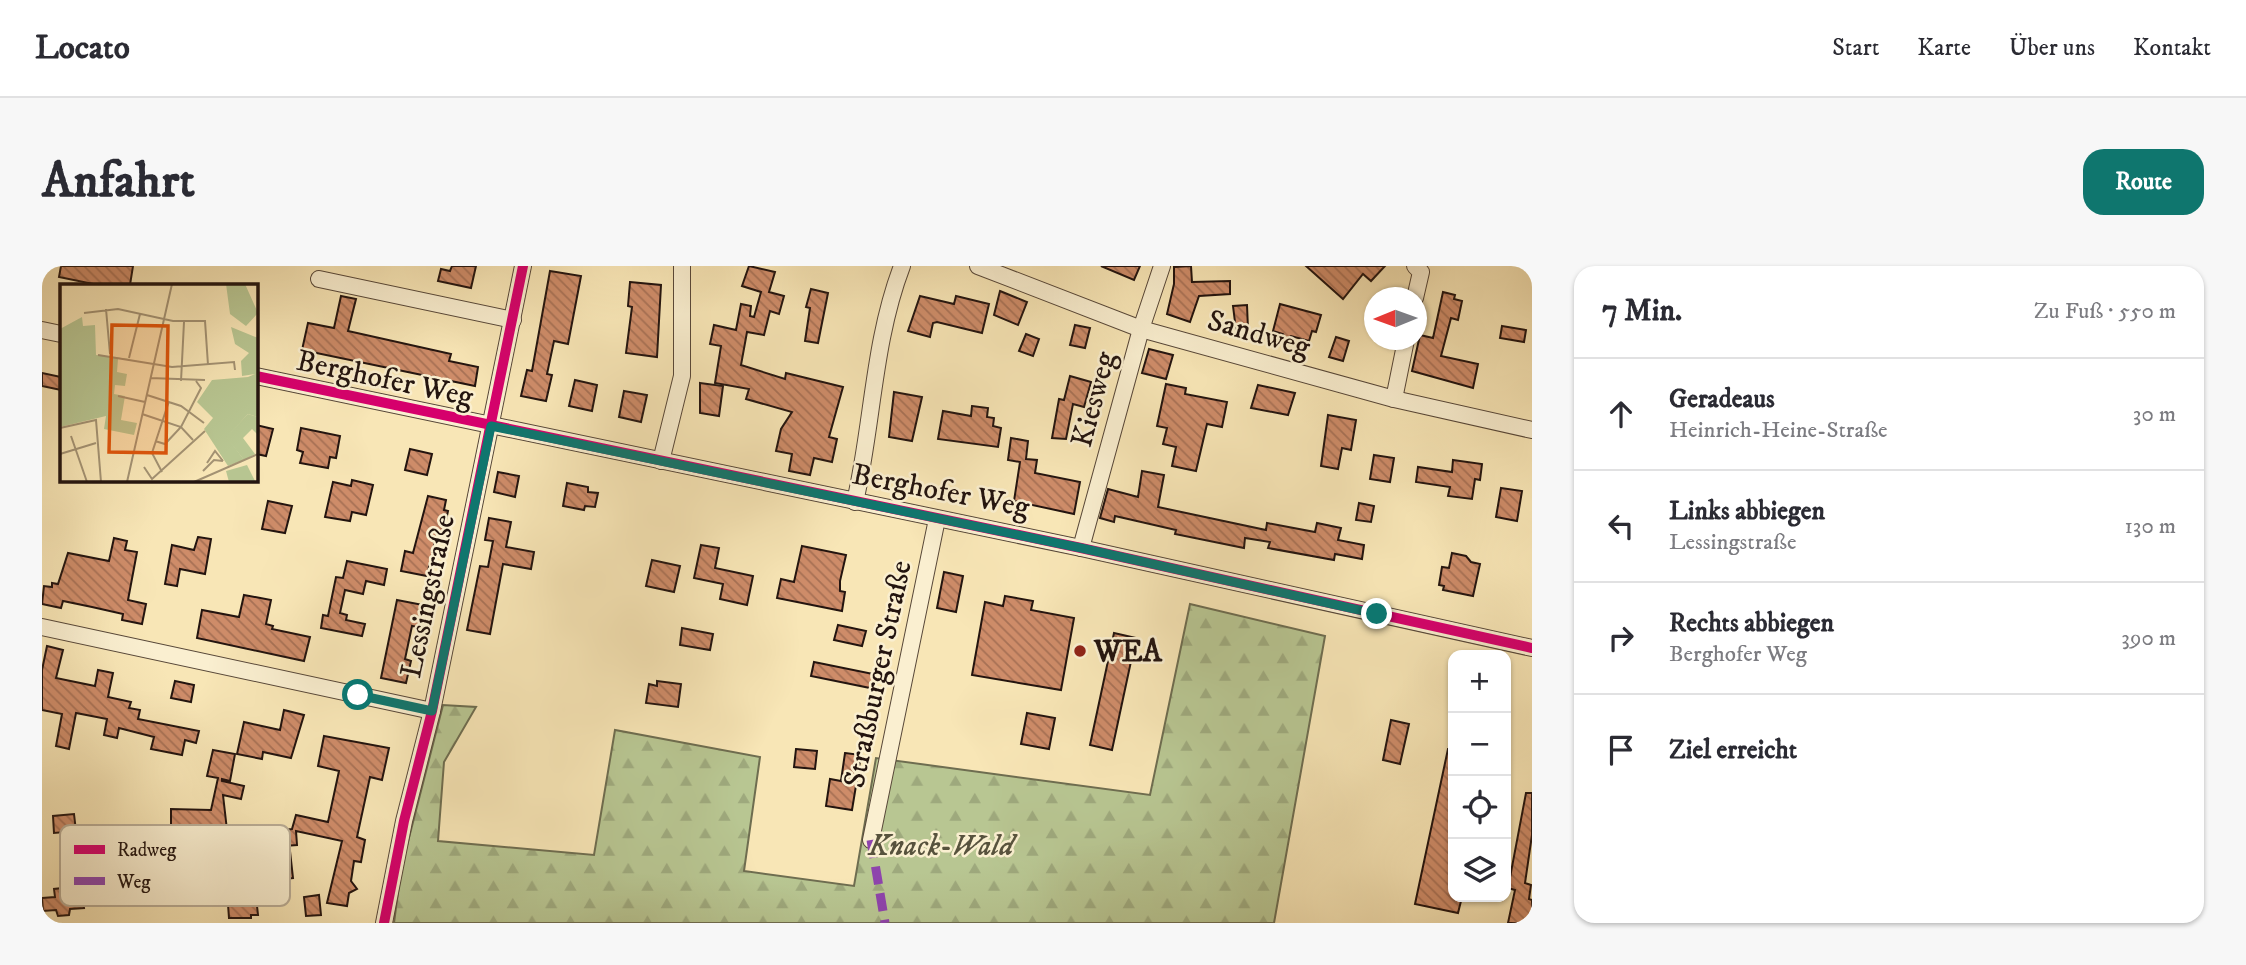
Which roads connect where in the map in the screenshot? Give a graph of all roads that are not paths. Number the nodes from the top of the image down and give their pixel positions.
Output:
1 (523, 266) edge
2 (682, 266) edge
3 (902, 266) edge
4 (978, 266) edge
5 (1162, 266) edge
6 (1415, 266) edge
7 (319, 279) dead end
8 (1418, 287) edge
9 (513, 320) junction
10 (1141, 329) junction
11 (42, 330) edge
12 (60, 334) edge
13 (1404, 350) edge
14 (257, 376) edge
15 (1394, 399) junction
16 (491, 426) junction
17 (1532, 430) edge
18 (662, 461) junction
19 (855, 502) junction
20 (937, 519) junction
21 (1081, 548) junction
22 (42, 627) edge
23 (1532, 648) edge
24 (432, 711) junction
25 (871, 840) dead end
26 (384, 923) edge

1 - 9 street, Lessingstraße
2 - 18 street
3 - 19 street
4 - 10 street, Sandweg
5 - 10 street, Kiesweg
6 - 8 street
7 - 9 street
9 - 16 street, Lessingstraße
10 - 15 street, Sandweg
10 - 21 street, Kiesweg
11 - 12 street
13 - 15 street
14 - 16 street, Berghofer Weg
15 - 17 street, Sandweg
16 - 18 street, Berghofer Weg
16 - 24 street, Lessingstraße
18 - 19 street, Berghofer Weg
19 - 20 street, Berghofer Weg
20 - 21 street, Berghofer Weg
20 - 25 street, Straßburger Straße
21 - 23 street, Berghofer Weg
22 - 24 street
24 - 26 street, Lessingstraße

